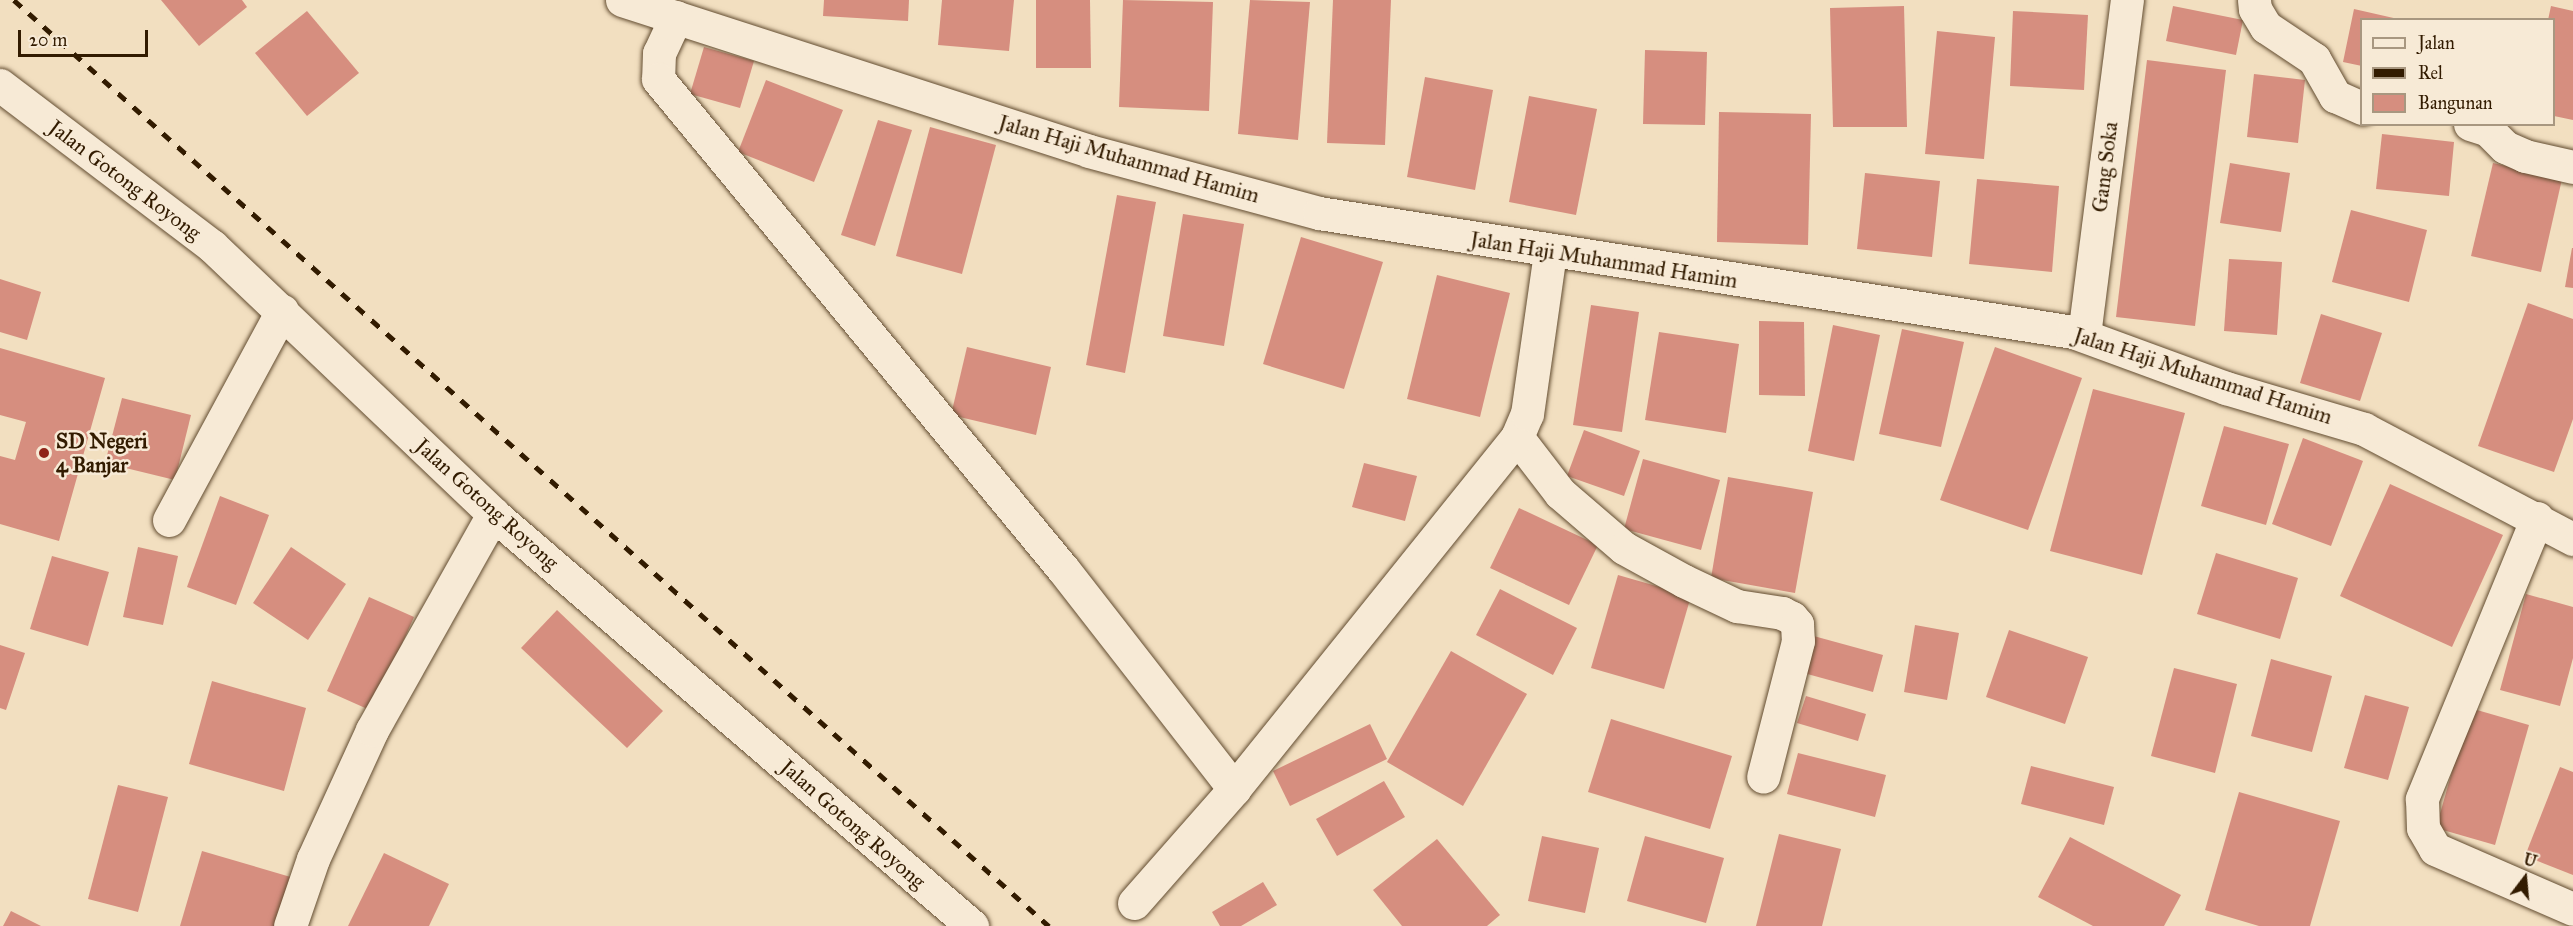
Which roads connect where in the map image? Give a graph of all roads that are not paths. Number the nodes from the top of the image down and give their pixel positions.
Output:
1 (622, 0) edge
2 (2127, 0) edge
3 (2254, 0) edge
4 (676, 17) junction
5 (0, 85) edge
6 (2360, 108) edge
7 (2476, 126) edge
8 (2573, 167) edge
9 (1550, 252) junction
10 (282, 311) junction
11 (2084, 335) junction
12 (1516, 437) junction
13 (493, 514) junction
14 (2537, 518) junction
15 (169, 520) dead end
16 (2573, 539) edge
17 (1763, 777) dead end
18 (1234, 789) junction
19 (1134, 903) dead end
20 (2573, 909) edge
21 (290, 926) edge
22 (972, 926) edge

1 - 4 street, Jalan Haji Muhammad Hamim
2 - 11 street, Gang Soka
3 - 6 street
4 - 9 street, Jalan Haji Muhammad Hamim
4 - 18 street
5 - 10 street, Jalan Gotong Royong
7 - 8 street
9 - 11 street, Jalan Haji Muhammad Hamim
9 - 12 street
10 - 13 street, Jalan Gotong Royong
10 - 15 street
11 - 14 street, Jalan Haji Muhammad Hamim
12 - 17 street
12 - 18 street
13 - 21 street
13 - 22 street, Jalan Gotong Royong
14 - 16 street, Jalan Haji Muhammad Hamim
14 - 20 street
18 - 19 street

